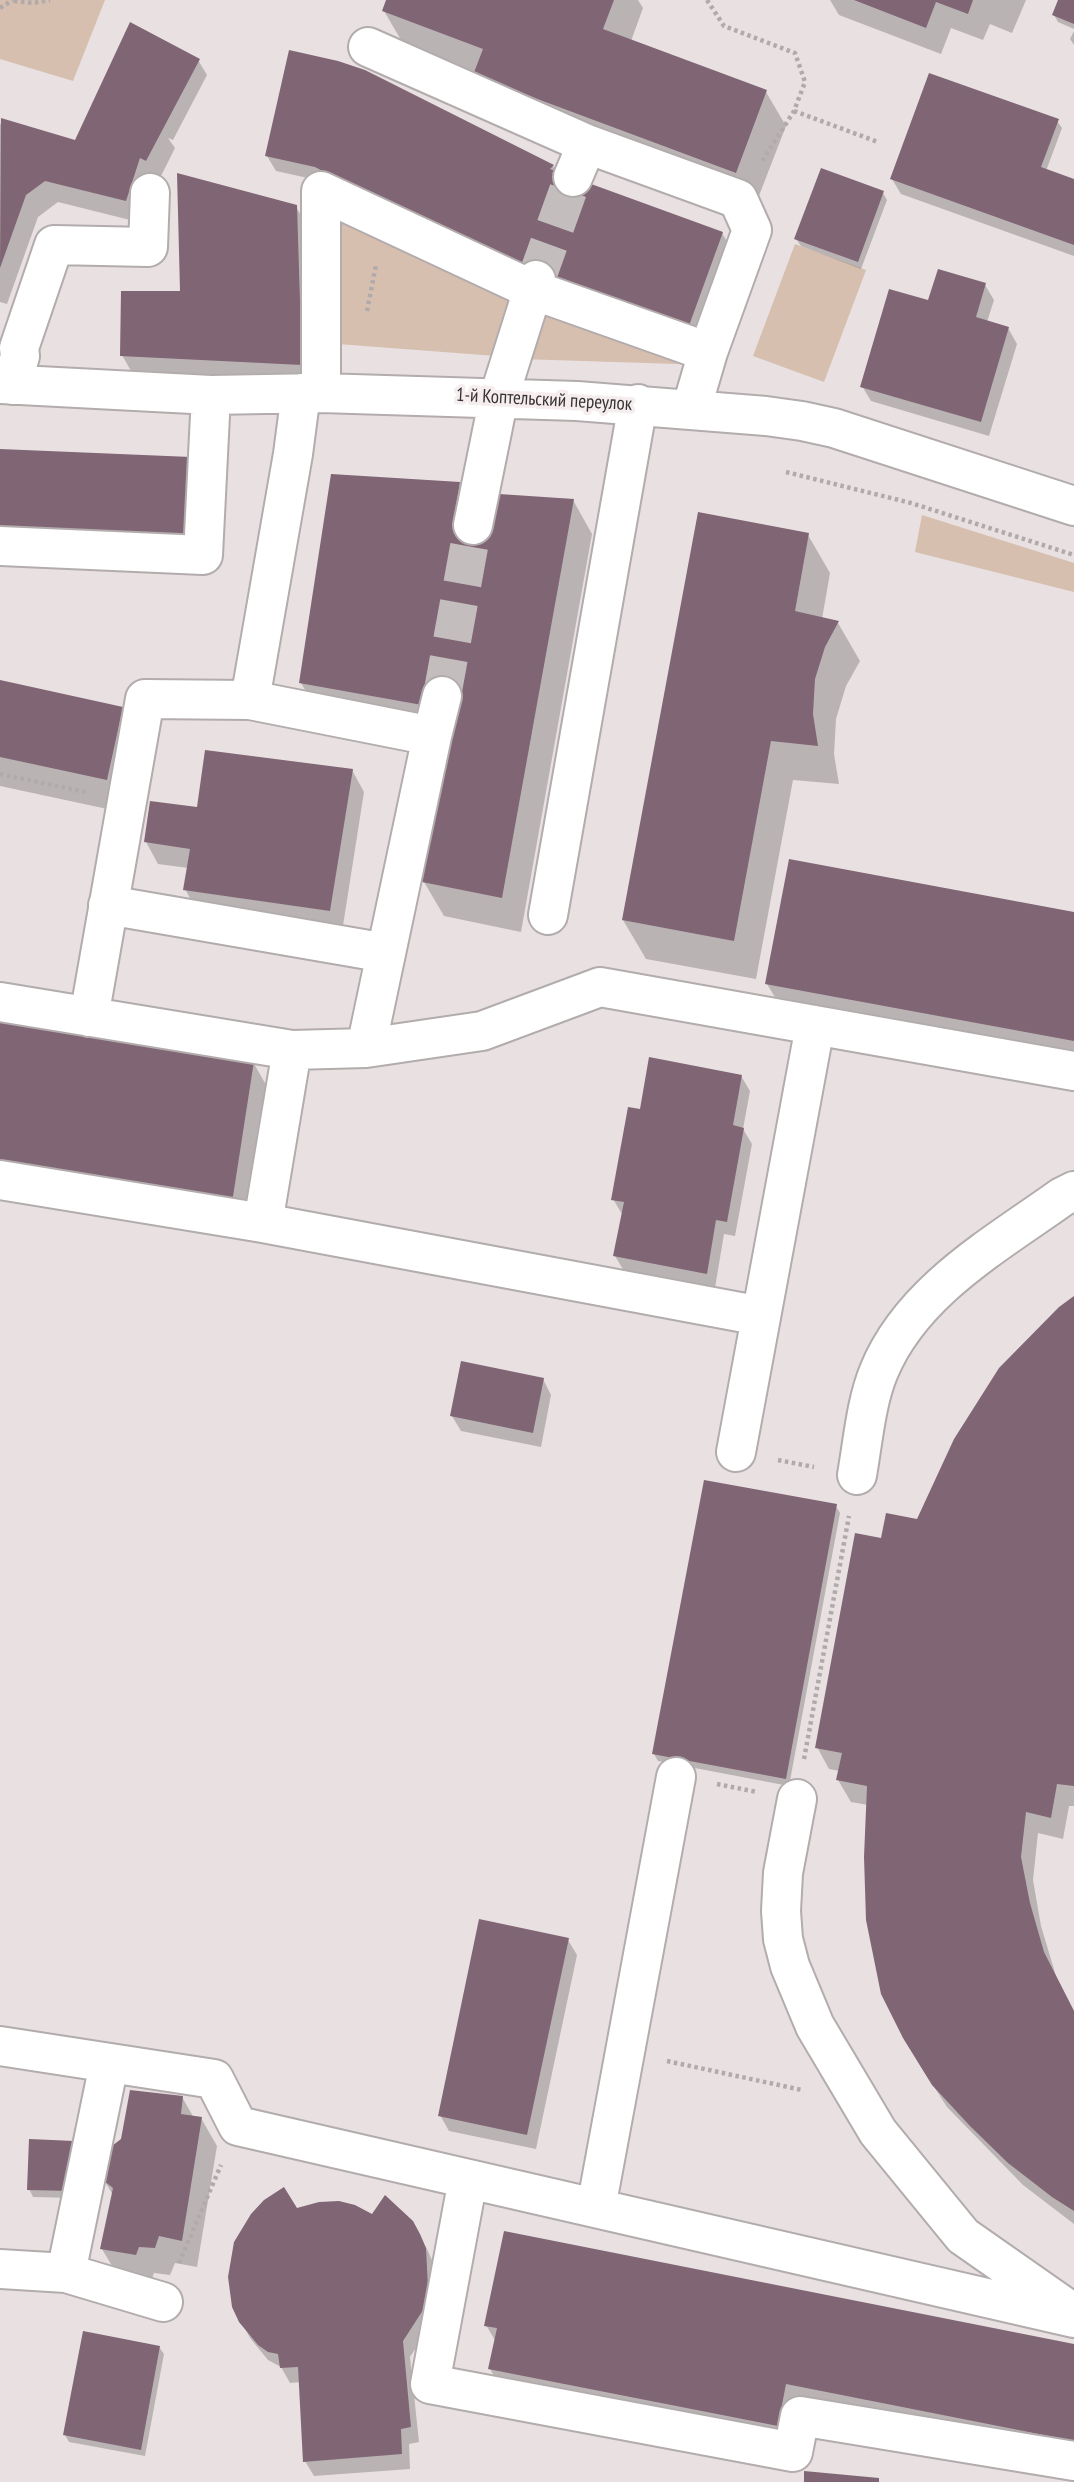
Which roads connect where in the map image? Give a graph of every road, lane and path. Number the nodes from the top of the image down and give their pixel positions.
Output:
1 (13, 0) edge
2 (50, 0) edge
3 (707, 0) edge
4 (0, 8) edge
5 (368, 47) dead end
6 (794, 111) junction
7 (878, 142) dead end
8 (150, 193) dead end
9 (738, 200) junction
10 (377, 258) dead end
11 (534, 285) junction
12 (365, 321) dead end
13 (708, 352) junction
14 (6, 384) edge
15 (311, 393) junction
16 (211, 395) junction
17 (499, 397) junction
18 (638, 404) junction
19 (691, 410) junction
20 (786, 472) dead end
21 (1074, 506) edge
22 (473, 525) tunnel mouth
23 (0, 546) edge
24 (1074, 555) edge
25 (442, 696) tunnel mouth
26 (250, 700) junction
27 (432, 736) junction
28 (0, 774) edge
29 (127, 802) junction
30 (108, 905) junction
31 (548, 915) dead end
32 (386, 953) junction
33 (0, 1003) edge
34 (89, 1017) junction
35 (815, 1026) junction
36 (366, 1048) junction
37 (292, 1050) junction
38 (1074, 1071) edge
39 (0, 1180) edge
40 (1074, 1191) edge
41 (263, 1223) junction
42 (761, 1316) junction
43 (736, 1452) joint
44 (857, 1475) junction
45 (676, 1777) joint
46 (797, 1799) junction
47 (0, 2046) edge
48 (625, 2053) junction
49 (109, 2064) junction
50 (861, 2102) junction
51 (238, 2126) junction
52 (468, 2179) junction
53 (596, 2208) junction
54 (0, 2269) edge
55 (66, 2273) junction
56 (163, 2302) joint
57 (1074, 2315) edge
58 (1074, 2462) edge

1 - 2 path
1 - 4 path
3 - 6 path
5 - 9 street
6 - 7 path
6 - 9 path
8 - 14 street
9 - 13 street
10 - 12 path
11 - 13 street
11 - 15 street
11 - 17 street
13 - 19 street
14 - 16 street, 1-й Коптельский переулок
15 - 16 street, 1-й Коптельский переулок
15 - 17 street, 1-й Коптельский переулок
15 - 26 street
16 - 23 street
17 - 18 street, 1-й Коптельский переулок
17 - 22 street
18 - 19 street, 1-й Коптельский переулок
18 - 31 street
19 - 21 street, 1-й Коптельский переулок
20 - 24 path
25 - 27 street
26 - 27 street
26 - 29 street
27 - 32 street
28 - 29 path
29 - 30 street
30 - 32 street
30 - 34 street
32 - 36 street
33 - 34 street
34 - 37 street
35 - 36 street
35 - 38 street
35 - 42 street
36 - 37 street
37 - 41 street
39 - 41 street
40 - 44 street
41 - 42 street
42 - 43 street
43 - 44 path
44 - 46 path
45 - 46 path
45 - 48 street
46 - 50 street
47 - 49 street
48 - 50 path
48 - 53 street
49 - 51 street
49 - 55 street
50 - 57 street
51 - 52 street
51 - 56 path
52 - 53 street
52 - 58 street
53 - 57 street
54 - 55 street
55 - 56 street

